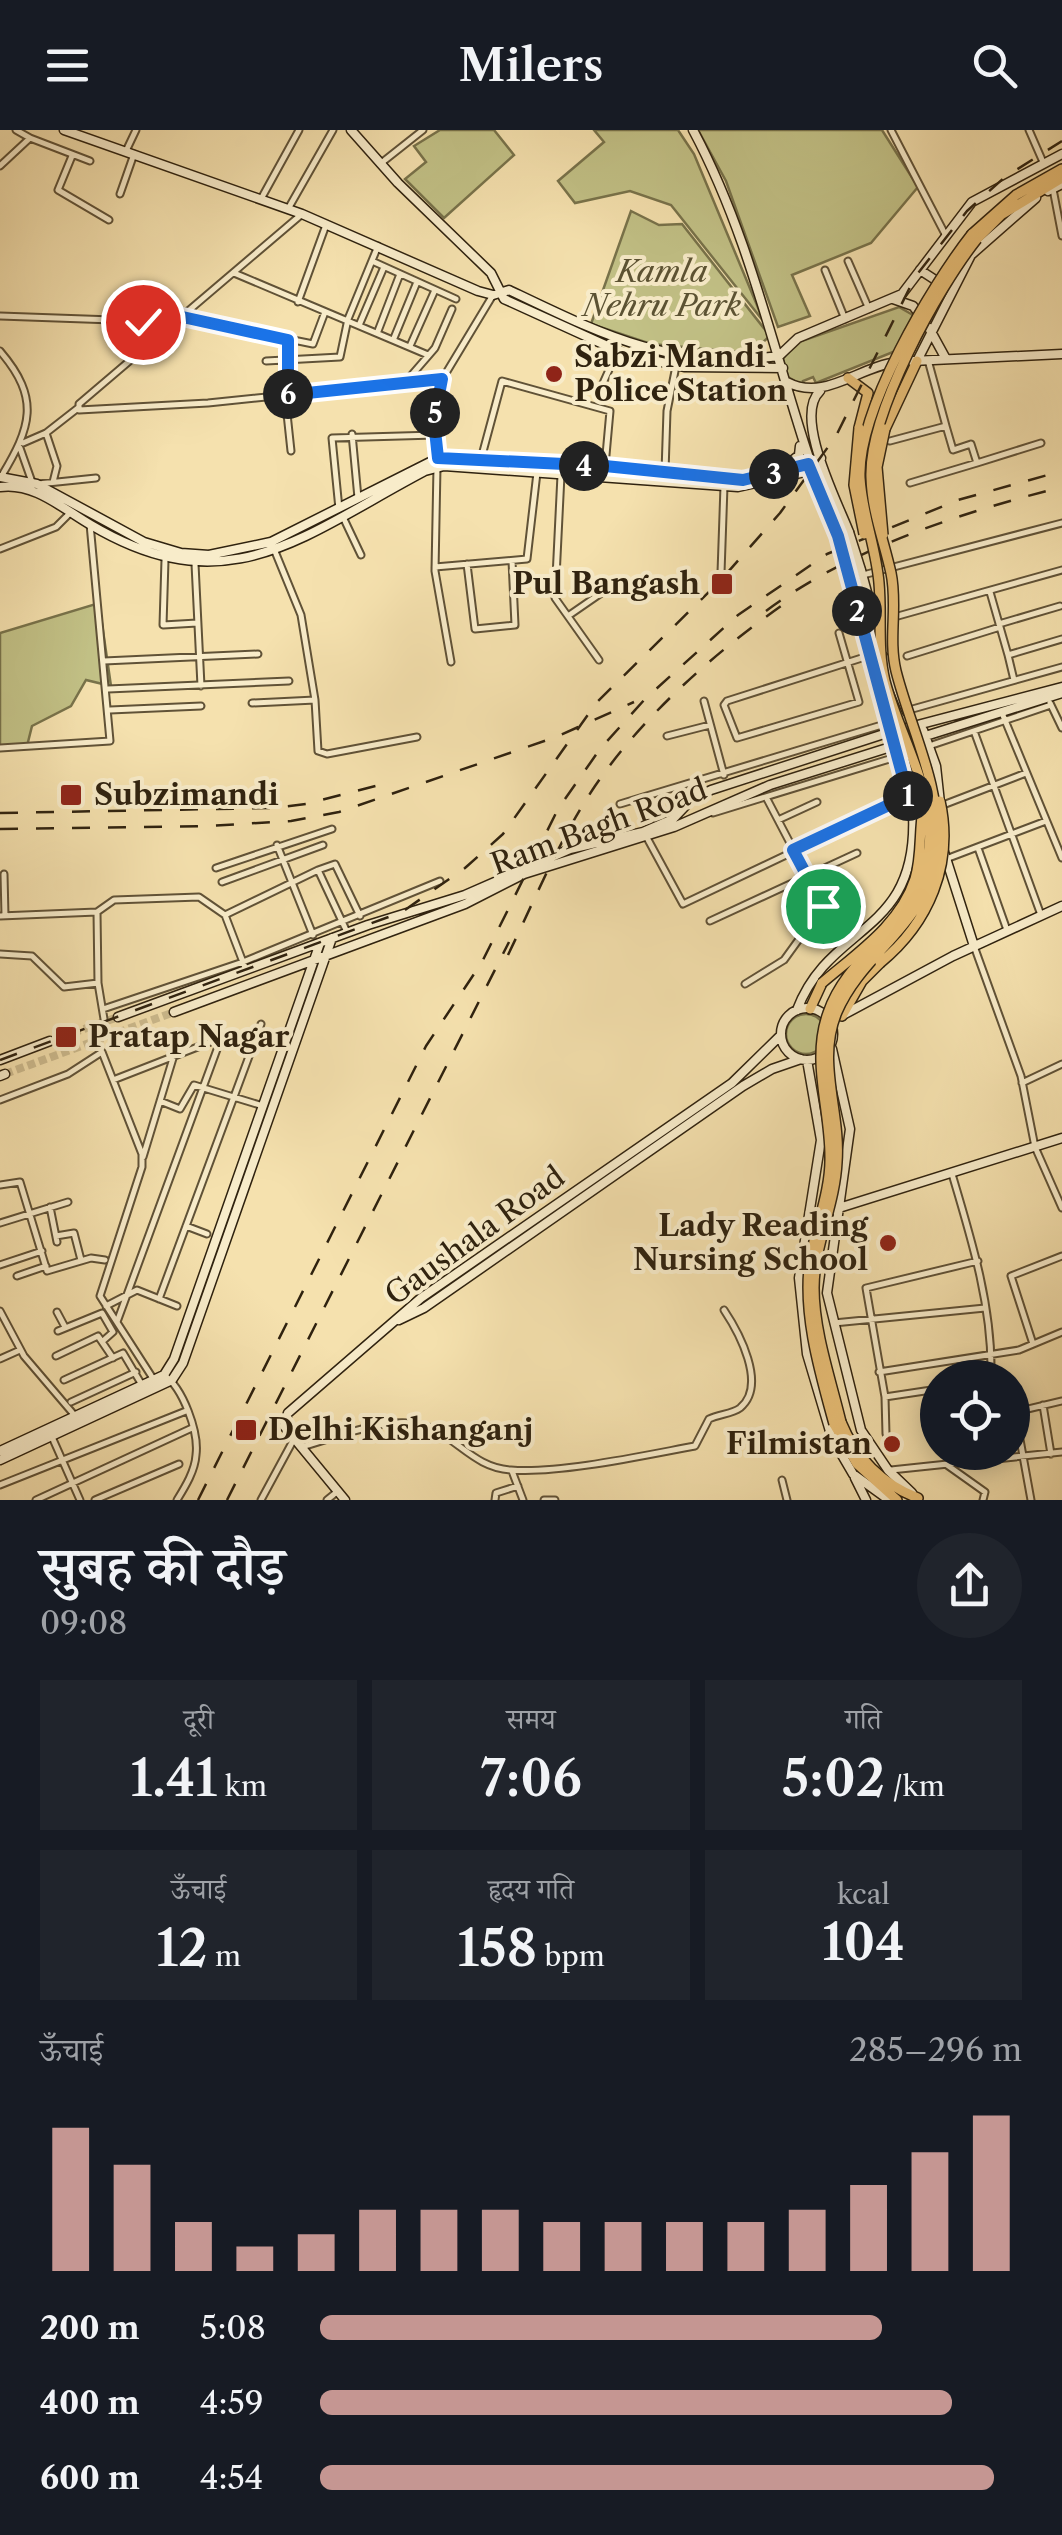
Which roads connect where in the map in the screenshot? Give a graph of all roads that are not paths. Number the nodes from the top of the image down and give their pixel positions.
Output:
1 (17, 130) edge
2 (64, 130) edge
3 (136, 130) edge
4 (333, 130) edge
5 (352, 130) edge
6 (423, 130) edge
7 (693, 130) edge
8 (890, 130) edge
9 (1029, 130) edge
10 (296, 131) edge
11 (94, 134) edge
12 (30, 138) junction
13 (130, 152) junction
14 (1062, 154) edge
15 (72, 156) junction
16 (90, 162) dead end
17 (1043, 162) junction
18 (380, 164) junction
19 (0, 166) edge
20 (1062, 169) edge
21 (1059, 183) edge
22 (120, 194) dead end
23 (261, 199) junction
24 (288, 209) junction
25 (302, 214) junction
26 (109, 220) dead end
27 (327, 223) junction
28 (945, 234) junction
29 (1062, 236) edge
30 (378, 245) junction
31 (372, 261) junction
32 (848, 261) dead end
33 (384, 266) junction
34 (825, 270) dead end
35 (920, 270) junction
36 (234, 273) junction
37 (400, 274) junction
38 (417, 282) junction
39 (435, 290) junction
40 (951, 290) junction
41 (496, 293) junction
42 (456, 299) dead end
43 (893, 299) junction
44 (298, 302) junction
45 (452, 309) dead end
46 (868, 310) junction
47 (325, 312) junction
48 (0, 316) edge
49 (178, 316) junction
50 (348, 319) junction
51 (844, 319) junction
52 (145, 323) junction
53 (360, 324) junction
54 (168, 325) junction
55 (378, 331) junction
56 (931, 331) junction
57 (156, 336) junction
58 (394, 338) junction
59 (775, 338) junction
60 (288, 340) junction
61 (788, 344) junction
62 (410, 346) junction
63 (623, 350) junction
64 (0, 351) edge
65 (428, 354) junction
66 (1062, 354) edge
67 (779, 356) junction
68 (946, 359) junction
69 (286, 360) junction
70 (922, 360) junction
71 (266, 361) dead end
72 (676, 366) junction
73 (783, 368) junction
74 (848, 378) junction
75 (442, 379) junction
76 (787, 382) junction
77 (402, 386) junction
78 (824, 388) junction
79 (599, 392) dead end
80 (286, 395) junction
81 (78, 408) junction
82 (946, 426) junction
83 (46, 433) junction
84 (352, 434) junction
85 (435, 435) junction
86 (801, 442) junction
87 (890, 442) dead end
88 (1040, 443) dead end
89 (21, 445) junction
90 (291, 450) dead end
91 (481, 459) junction
92 (438, 463) junction
93 (822, 463) junction
94 (976, 463) junction
95 (605, 466) junction
96 (537, 467) junction
97 (809, 468) junction
98 (561, 472) junction
99 (665, 473) junction
100 (776, 474) junction
101 (0, 477) edge
102 (96, 478) dead end
103 (53, 482) junction
104 (34, 483) junction
105 (910, 483) dead end
106 (724, 486) junction
107 (0, 488) edge
108 (358, 498) junction
109 (71, 512) junction
110 (341, 512) junction
111 (92, 521) junction
112 (1062, 523) edge
113 (871, 545) junction
114 (883, 546) junction
115 (0, 548) edge
116 (274, 548) junction
117 (362, 555) dead end
118 (165, 560) junction
119 (512, 561) junction
120 (195, 564) junction
121 (467, 564) junction
122 (435, 567) junction
123 (1062, 570) edge
124 (720, 573) dead end
125 (862, 573) junction
126 (626, 583) dead end
127 (990, 592) junction
128 (1060, 606) edge
129 (568, 616) junction
130 (898, 616) dead end
131 (198, 623) junction
132 (1000, 626) junction
133 (839, 633) dead end
134 (1062, 639) edge
135 (258, 654) dead end
136 (1008, 655) junction
137 (199, 656) junction
138 (868, 656) junction
139 (907, 656) dead end
140 (104, 660) junction
141 (598, 660) dead end
142 (451, 662) dead end
143 (847, 663) junction
144 (1062, 666) edge
145 (1014, 680) junction
146 (289, 682) dead end
147 (201, 686) junction
148 (108, 689) junction
149 (1062, 690) edge
150 (315, 700) junction
151 (704, 701) dead end
152 (1050, 701) junction
153 (252, 703) dead end
154 (201, 706) dead end
155 (110, 710) junction
156 (906, 711) junction
157 (1001, 711) junction
158 (1005, 721) junction
159 (710, 725) junction
160 (1062, 728) edge
161 (886, 729) junction
162 (923, 729) junction
163 (974, 731) junction
164 (668, 736) dead end
165 (416, 737) dead end
166 (891, 745) junction
167 (929, 746) junction
168 (0, 748) edge
169 (896, 757) junction
170 (1026, 773) junction
171 (724, 774) junction
172 (737, 780) junction
173 (994, 786) junction
174 (928, 790) junction
175 (908, 796) junction
176 (742, 797) junction
177 (767, 799) junction
178 (817, 802) dead end
179 (620, 804) dead end
180 (940, 806) junction
181 (691, 820) junction
182 (778, 820) junction
183 (1046, 822) junction
184 (673, 823) junction
185 (332, 829) dead end
186 (646, 836) junction
187 (1013, 836) junction
188 (914, 840) junction
189 (278, 845) junction
190 (322, 845) dead end
191 (978, 848) junction
192 (793, 850) junction
193 (858, 853) dead end
194 (945, 856) junction
195 (1062, 858) edge
196 (283, 860) junction
197 (216, 868) dead end
198 (318, 870) junction
199 (4, 874) dead end
200 (810, 877) junction
201 (440, 881) dead end
202 (222, 882) dead end
203 (292, 884) junction
204 (1062, 906) edge
205 (98, 912) junction
206 (2, 916) edge
207 (225, 916) junction
208 (360, 916) junction
209 (1041, 916) junction
210 (710, 920) dead end
211 (342, 922) junction
212 (1008, 931) junction
213 (347, 932) junction
214 (333, 938) junction
215 (317, 940) junction
216 (974, 946) junction
217 (0, 954) edge
218 (326, 956) junction
219 (314, 961) junction
220 (244, 966) junction
221 (98, 983) junction
222 (745, 984) dead end
223 (102, 1008) junction
224 (810, 1009) junction
225 (797, 1010) junction
226 (174, 1012) tunnel mouth
227 (842, 1016) junction
228 (118, 1017) tunnel mouth
229 (104, 1019) dead end
230 (261, 1024) dead end
231 (832, 1030) junction
232 (781, 1035) junction
233 (50, 1042) tunnel mouth
234 (830, 1045) junction
235 (174, 1055) junction
236 (0, 1060) edge
237 (804, 1060) junction
238 (1062, 1064) edge
239 (113, 1080) junction
240 (1022, 1083) junction
241 (204, 1088) junction
242 (234, 1096) junction
243 (0, 1100) edge
244 (160, 1101) junction
245 (265, 1110) junction
246 (1062, 1138) edge
247 (1035, 1148) junction
248 (142, 1160) junction
249 (952, 1174) junction
250 (0, 1186) edge
251 (68, 1202) dead end
252 (50, 1207) junction
253 (1062, 1208) edge
254 (840, 1210) junction
255 (31, 1212) junction
256 (811, 1215) junction
257 (0, 1223) edge
258 (186, 1226) junction
259 (207, 1234) dead end
260 (42, 1251) junction
261 (1062, 1256) edge
262 (105, 1260) dead end
263 (978, 1261) junction
264 (81, 1262) junction
265 (0, 1265) edge
266 (46, 1266) junction
267 (17, 1276) dead end
268 (128, 1292) junction
269 (160, 1298) junction
270 (106, 1306) junction
271 (178, 1306) dead end
272 (985, 1308) junction
273 (724, 1310) dead end
274 (0, 1311) edge
275 (57, 1312) dead end
276 (870, 1320) junction
277 (395, 1321) junction
278 (117, 1322) junction
279 (834, 1323) junction
280 (65, 1327) junction
281 (58, 1331) dead end
282 (1062, 1332) edge
283 (104, 1340) junction
284 (1033, 1344) junction
285 (20, 1350) junction
286 (56, 1356) dead end
287 (991, 1356) junction
288 (0, 1358) edge
289 (114, 1358) junction
290 (991, 1360) edge
291 (136, 1372) junction
292 (879, 1372) junction
293 (168, 1378) junction
294 (64, 1380) dead end
295 (154, 1381) junction
296 (143, 1388) junction
297 (920, 1392) edge
298 (885, 1398) junction
299 (1062, 1401) edge
300 (71, 1402) dead end
301 (1043, 1405) junction
302 (1030, 1408) edge
303 (186, 1411) junction
304 (76, 1417) junction
305 (838, 1423) junction
306 (192, 1428) junction
307 (886, 1434) dead end
308 (52, 1437) junction
309 (298, 1443) junction
310 (0, 1451) edge
311 (1062, 1452) edge
312 (1051, 1454) junction
313 (1030, 1457) edge
314 (62, 1459) junction
315 (0, 1460) edge
316 (178, 1464) dead end
317 (920, 1467) edge
318 (512, 1470) junction
319 (888, 1470) junction
320 (954, 1470) edge
321 (1024, 1470) edge
322 (854, 1474) junction
323 (782, 1480) dead end
324 (73, 1484) junction
325 (0, 1485) edge
326 (518, 1486) junction
327 (338, 1492) junction
328 (920, 1499) edge
329 (36, 1500) edge
330 (80, 1500) edge
331 (95, 1500) edge
332 (176, 1500) edge
333 (261, 1500) edge
334 (327, 1500) edge
335 (345, 1500) edge
336 (495, 1500) edge
337 (523, 1500) edge
338 (544, 1500) edge
339 (555, 1500) edge
340 (787, 1500) edge
341 (866, 1500) edge
342 (893, 1500) edge
343 (982, 1500) edge
344 (1031, 1500) edge

1 - 12 street
2 - 11 main road
3 - 13 street
4 - 24 street
5 - 18 main road
6 - 18 street
7 - 59 main road
8 - 28 street
9 - 17 street
10 - 23 street
11 - 13 main road
12 - 15 street
12 - 19 street
13 - 22 street
13 - 23 main road
14 - 17 main road
15 - 16 street
15 - 26 street
17 - 28 main road
18 - 41 main road
20 - 113 main road, bridge
21 - 29 street
21 - 40 main road
21 - 114 main road, bridge
23 - 24 main road
24 - 25 main road
25 - 27 main road
25 - 36 street
27 - 30 main road
27 - 44 street
28 - 35 main road
30 - 31 street
30 - 41 main road
31 - 33 street
31 - 50 street
32 - 46 street
33 - 37 street
33 - 53 street
34 - 51 street
35 - 40 main road
35 - 43 main road
36 - 44 street
36 - 49 street
37 - 38 street
37 - 55 street
38 - 39 street
38 - 58 street
39 - 42 street
39 - 62 street
40 - 56 main road
41 - 63 main road
41 - 75 street
43 - 46 main road
43 - 56 main road
44 - 47 street
45 - 65 street
46 - 51 main road
47 - 50 street
47 - 60 street
48 - 52 street
49 - 54 street
49 - 60 street
50 - 53 street
50 - 69 street
51 - 61 main road
52 - 54 street
52 - 57 street
53 - 55 street
54 - 57 street
55 - 58 street
56 - 68 main road
56 - 70 main road
57 - 81 street
58 - 62 street
59 - 61 main road
59 - 67 main road
60 - 69 street
61 - 67 main road
62 - 65 street
63 - 67 main road
63 - 72 main road
63 - 79 street
64 - 89 street
65 - 77 street
66 - 68 main road
67 - 73 main road
68 - 70 main road
69 - 71 street
69 - 80 street
70 - 74 main road
70 - 82 street
70 - 114 main road, bridge
72 - 73 main road
72 - 99 street
73 - 76 main road
74 - 78 main road
74 - 113 main road, bridge
75 - 77 street
75 - 85 street
76 - 78 main road
76 - 86 main road
77 - 80 street
78 - 93 main road
80 - 81 street
80 - 90 street
81 - 83 street
82 - 87 street
82 - 94 street
83 - 89 street
83 - 103 street
84 - 85 street
84 - 108 street
84 - 110 street
85 - 92 street
86 - 97 main road
86 - 100 main road
88 - 94 street
89 - 101 street
89 - 104 street
91 - 92 main road
91 - 95 street
91 - 96 main road
92 - 96 main road
92 - 108 main road
92 - 110 main road
92 - 122 street
93 - 97 main road
93 - 125 main road, bridge
94 - 105 street
95 - 96 main road
95 - 99 main road
96 - 98 main road
96 - 119 street
97 - 100 main road
97 - 106 main road
97 - 138 main road, bridge
98 - 106 main road
98 - 129 street
99 - 100 main road
101 - 104 main road
102 - 103 street
103 - 104 street
104 - 111 main road
106 - 124 street
107 - 109 main road
108 - 110 main road
109 - 111 main road
109 - 115 street
110 - 111 main road
110 - 116 main road
110 - 117 street
111 - 118 main road
111 - 140 street
112 - 125 street
113 - 174 main road, bridge
114 - 174 main road, bridge
116 - 120 main road
116 - 150 street
118 - 120 main road
118 - 131 street
119 - 121 street
119 - 121 street
120 - 131 street
121 - 122 street
122 - 142 street
123 - 127 street
125 - 156 main road
126 - 129 street
127 - 130 street
127 - 132 street
128 - 132 street
129 - 141 street
131 - 137 street
132 - 136 street
132 - 139 street
133 - 143 street
134 - 136 street
135 - 137 street
136 - 145 street
137 - 140 street
137 - 147 street
138 - 143 street
138 - 161 main road
140 - 148 street
143 - 143 street
144 - 145 street
145 - 156 street
146 - 147 street
147 - 148 street
148 - 155 street
149 - 152 main road
149 - 162 main road
150 - 153 street
150 - 165 street
151 - 159 street
152 - 157 main road
152 - 158 street
152 - 160 street
154 - 155 street
155 - 168 street
156 - 162 main road
157 - 158 street
157 - 162 main road
158 - 163 street
158 - 170 street
159 - 164 street
159 - 171 street
161 - 162 main road, Ram Bagh Road
161 - 166 main road
161 - 171 street
161 - 172 main road, Ram Bagh Road
162 - 166 main road, Ram Bagh Road
162 - 167 main road
163 - 167 street
163 - 173 street
166 - 169 main road
166 - 176 main road, Ram Bagh Road
167 - 180 main road
169 - 175 main road
169 - 177 street
170 - 173 street
170 - 183 street
171 - 179 street
172 - 176 main road
172 - 184 main road, Ram Bagh Road
173 - 180 street
173 - 187 street
174 - 224 main road, bridge
174 - 227 main road, bridge
174 - 305 main road, bridge
175 - 188 main road
175 - 192 street
176 - 181 main road, Ram Bagh Road
177 - 181 street
177 - 182 street
178 - 182 street
180 - 194 main road
181 - 184 main road, Ram Bagh Road
182 - 192 street
183 - 187 street
183 - 195 street
184 - 186 main road, Ram Bagh Road
184 - 213 main road, Ram Bagh Road
185 - 189 street
186 - 192 street
186 - 218 main road, Ram Bagh Road
187 - 191 street
187 - 209 street
188 - 194 main road
188 - 225 main road
189 - 196 street
189 - 197 street
190 - 196 street
191 - 194 street
191 - 212 street
192 - 200 street
193 - 200 street
194 - 216 main road
196 - 202 street
196 - 203 street
198 - 203 street
198 - 208 street
198 - 211 street
199 - 206 street
200 - 210 street
200 - 222 street
201 - 208 street
203 - 207 street
203 - 215 street
204 - 209 main road
205 - 206 street
205 - 207 street
205 - 221 street
207 - 220 street
208 - 211 street
209 - 212 main road
211 - 213 street
211 - 215 street
212 - 216 main road
213 - 214 main road, Ram Bagh Road
214 - 215 main road, Ram Bagh Road
214 - 218 main road
215 - 219 main road
215 - 220 main road, Ram Bagh Road
216 - 227 main road
216 - 240 street
217 - 221 street
218 - 219 main road, Ram Bagh Road
218 - 245 main road
219 - 226 main road, Ram Bagh Road
219 - 245 main road
220 - 223 street
220 - 228 main road, Ram Bagh Road
221 - 223 street
223 - 229 street
224 - 225 main road
224 - 231 main road
225 - 232 main road
227 - 231 main road
230 - 242 street
231 - 234 main road
232 - 237 main road
232 - 277 main road, Gaushala Road
233 - 236 main road
234 - 237 main road
234 - 254 main road
235 - 239 street
235 - 241 street
235 - 244 street
237 - 256 main road
237 - 277 main road
238 - 240 street
239 - 243 street
239 - 248 street
240 - 247 street
241 - 242 street
241 - 244 street
241 - 268 street
242 - 245 street
242 - 258 street
244 - 248 street
245 - 293 main road
246 - 247 main road
247 - 249 main road
247 - 253 street
248 - 270 street
249 - 254 main road
249 - 263 street
250 - 255 street
251 - 252 street
252 - 255 street
252 - 264 street
254 - 256 main road
254 - 279 main road
255 - 257 street
255 - 260 street
256 - 322 main road
258 - 259 street
258 - 269 street
260 - 265 street
260 - 266 street
261 - 284 street
262 - 264 street
263 - 272 street
263 - 276 street
264 - 266 street
266 - 267 street
268 - 269 street
268 - 270 street
268 - 278 street
269 - 271 street
270 - 278 street
272 - 276 street
272 - 287 street
273 - 318 street
274 - 285 street
275 - 280 street
276 - 279 street
276 - 292 street
277 - 309 main road, Gaushala Road
278 - 295 street
279 - 319 main road
280 - 281 street
280 - 283 street
282 - 284 street
283 - 286 street
283 - 289 street
284 - 287 street
285 - 288 street
285 - 304 street
287 - 290 street
287 - 292 street
289 - 291 street
289 - 294 street
291 - 296 street
291 - 300 street
292 - 298 street
293 - 295 main road
293 - 303 street
293 - 308 main road
295 - 296 main road
296 - 304 main road
297 - 298 street
298 - 307 street
299 - 301 street
301 - 302 street
301 - 312 street
303 - 306 street
303 - 314 street
304 - 310 main road
305 - 328 main road
305 - 342 main road
306 - 324 street
306 - 332 street
308 - 314 street
308 - 315 main road
309 - 318 street
309 - 327 main road
309 - 333 street
311 - 312 street
312 - 313 street
314 - 324 street
314 - 325 street
316 - 331 street
317 - 319 street
318 - 326 street
319 - 328 main road
320 - 343 street
321 - 344 street
322 - 341 main road
322 - 342 main road
323 - 340 street
324 - 329 street
324 - 330 street
326 - 336 street
326 - 337 street
327 - 334 street
327 - 335 main road
338 - 339 street

